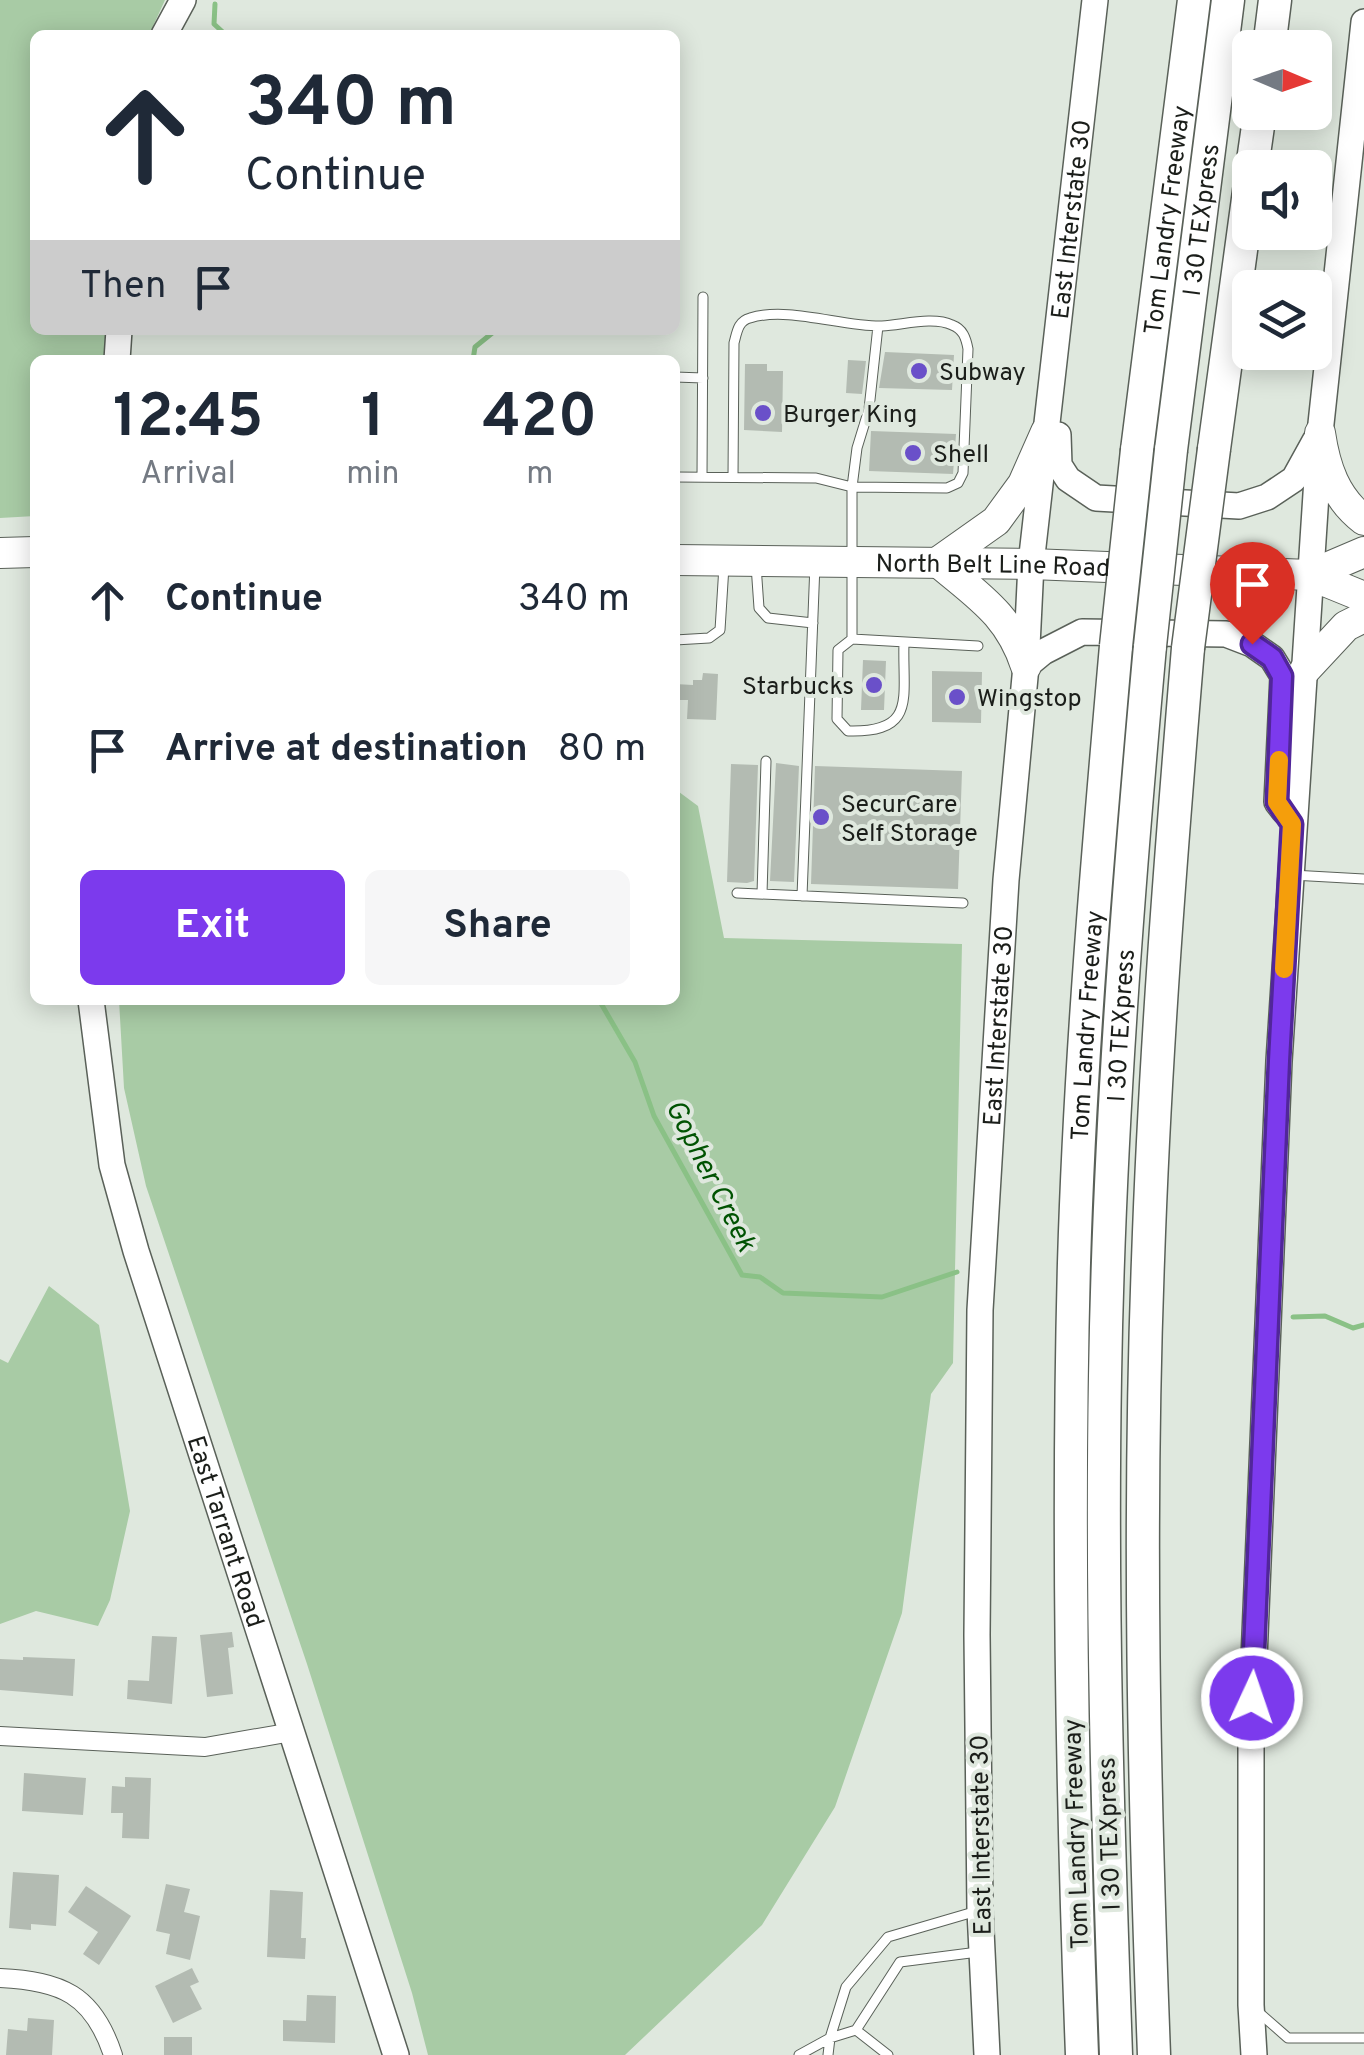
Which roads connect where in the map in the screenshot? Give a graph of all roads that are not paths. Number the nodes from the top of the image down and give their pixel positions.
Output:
1 (182, 0) edge
2 (1095, 0) edge
3 (1194, 0) edge
4 (1228, 0) edge
5 (1364, 22) edge
6 (167, 30) edge
7 (1241, 250) edge
8 (703, 296) dead end
9 (878, 326) junction
10 (1058, 340) junction
11 (680, 377) edge
12 (702, 378) junction
13 (1046, 432) junction
14 (1320, 432) junction
15 (680, 477) edge
16 (702, 478) junction
17 (733, 478) junction
18 (852, 486) junction
19 (1364, 520) edge
20 (0, 552) edge
21 (30, 552) edge
22 (1364, 552) edge
23 (680, 560) edge
24 (724, 561) junction
25 (756, 561) junction
26 (816, 562) junction
27 (850, 562) junction
28 (938, 562) junction
29 (1031, 564) junction
30 (1310, 575) junction
31 (1364, 597) edge
32 (1364, 617) edge
33 (813, 623) junction
34 (852, 639) junction
35 (680, 640) edge
36 (904, 642) junction
37 (978, 646) dead end
38 (1026, 666) junction
39 (1305, 670) junction
40 (766, 761) dead end
41 (1292, 824) junction
42 (1290, 875) junction
43 (1364, 879) edge
44 (737, 893) dead end
45 (762, 894) junction
46 (802, 896) junction
47 (963, 904) dead end
48 (92, 1005) edge
49 (292, 1732) junction
50 (0, 1736) edge
51 (980, 1910) junction
52 (982, 1951) junction
53 (0, 1978) edge
54 (1251, 2005) junction
55 (856, 2030) junction
56 (830, 2038) junction
57 (1364, 2038) edge
58 (113, 2055) edge
59 (396, 2055) edge
60 (799, 2055) edge
61 (828, 2055) edge
62 (888, 2055) edge
63 (987, 2055) edge
64 (1082, 2055) edge
65 (1116, 2055) edge
66 (1154, 2055) edge
67 (1254, 2055) edge

1 - 6 main road
2 - 10 main road, East Interstate 30
3 - 64 highway, Tom Landry Freeway, bridge
4 - 65 highway, I 30 TEXpress, bridge
5 - 14 main road
7 - 66 highway, bridge
8 - 12 lane
9 - 17 lane
9 - 18 lane
9 - 18 lane
10 - 13 main road, East Interstate 30
10 - 14 main road
11 - 12 lane
12 - 16 lane
13 - 28 main road
13 - 29 main road, East Interstate 30
14 - 19 main road
14 - 30 main road
15 - 16 lane
16 - 17 lane
17 - 18 lane
18 - 27 lane
20 - 21 main road
22 - 30 main road, North Belt Line Road
23 - 24 main road, North Belt Line Road
24 - 25 main road, North Belt Line Road
24 - 35 lane
25 - 26 main road, North Belt Line Road
25 - 33 lane
26 - 27 main road, North Belt Line Road
26 - 33 lane
27 - 28 main road, North Belt Line Road
27 - 34 lane
28 - 29 main road, North Belt Line Road
28 - 38 main road
29 - 30 main road, North Belt Line Road
29 - 38 main road, East Interstate 30
30 - 31 main road, North Belt Line Road
30 - 39 main road
32 - 39 main road
33 - 46 lane
34 - 36 lane
34 - 36 lane
36 - 37 lane
38 - 41 main road
38 - 51 main road, East Interstate 30
39 - 41 main road
40 - 45 lane
41 - 42 main road
42 - 43 lane
42 - 54 main road
44 - 45 lane
45 - 46 lane
46 - 47 lane
48 - 49 main road, East Tarrant Road
49 - 50 street
49 - 59 main road, East Tarrant Road
51 - 52 main road, East Interstate 30
51 - 56 lane
52 - 55 lane
52 - 63 main road, East Interstate 30
53 - 58 street
54 - 57 lane
54 - 67 main road
55 - 56 lane
55 - 62 lane
56 - 60 lane
56 - 61 lane

